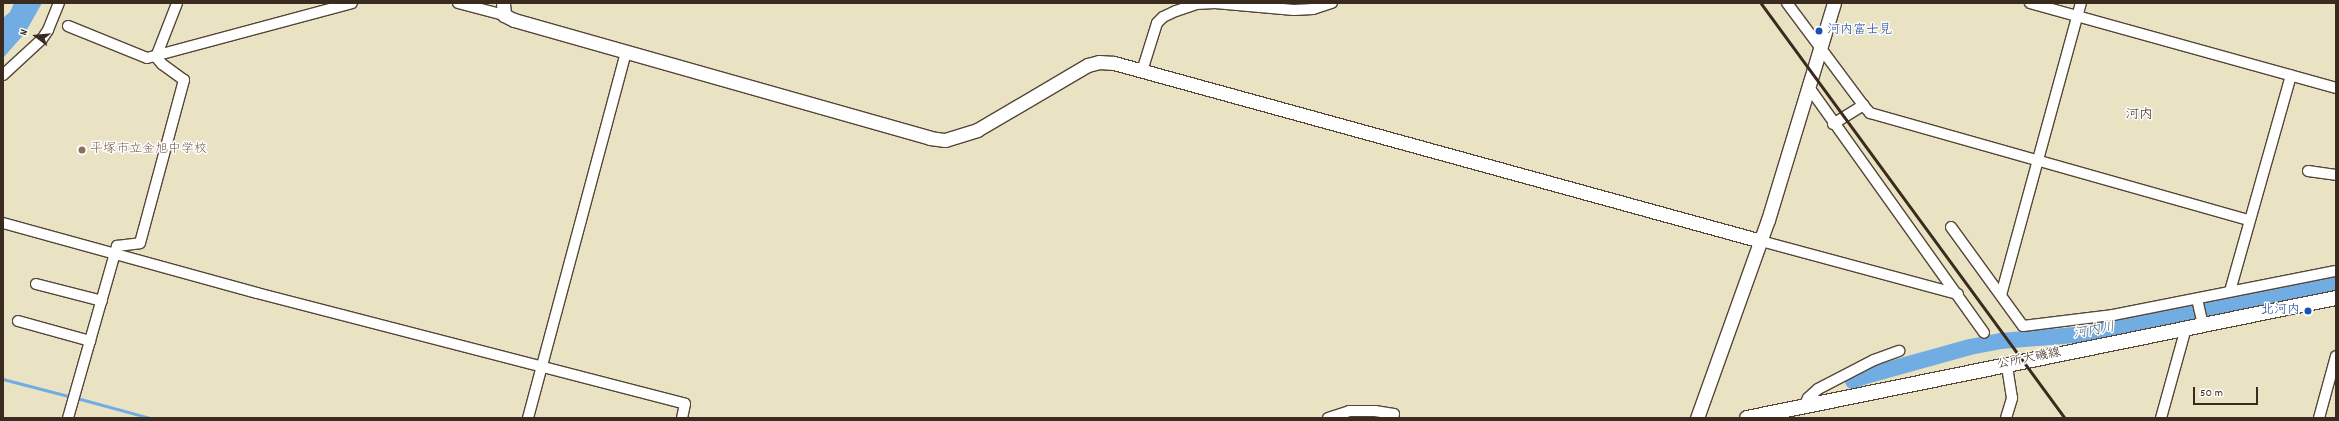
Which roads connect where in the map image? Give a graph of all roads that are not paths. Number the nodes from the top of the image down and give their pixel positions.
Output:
1 (59, 3) edge
2 (177, 3) edge
3 (352, 3) edge
4 (458, 3) edge
5 (1332, 3) edge
6 (1787, 3) edge
7 (1834, 3) edge
8 (2030, 3) edge
9 (2081, 3) edge
10 (340, 5) edge
11 (504, 9) edge
12 (2077, 16) junction
13 (68, 26) dead end
14 (1820, 47) junction
15 (626, 53) junction
16 (156, 56) junction
17 (1142, 71) junction
18 (3, 75) edge
19 (2291, 75) junction
20 (1808, 86) junction
21 (2336, 88) edge
22 (1863, 105) junction
23 (1833, 124) junction
24 (2038, 159) junction
25 (2308, 171) dead end
26 (2336, 175) edge
27 (2249, 220) junction
28 (3, 223) edge
29 (1951, 227) dead end
30 (1760, 242) junction
31 (115, 254) junction
32 (2336, 271) edge
33 (36, 284) dead end
34 (2230, 291) junction
35 (1958, 294) junction
36 (2001, 295) junction
37 (2336, 298) edge
38 (2197, 300) junction
39 (102, 301) junction
40 (18, 321) dead end
41 (2202, 322) junction
42 (2186, 328) junction
43 (1984, 332) dead end
44 (90, 341) junction
45 (1899, 351) dead end
46 (2336, 356) edge
47 (2007, 365) junction
48 (542, 367) junction
49 (1804, 406) junction
50 (68, 418) edge
51 (528, 418) edge
52 (682, 418) edge
53 (1328, 418) edge
54 (1393, 418) edge
55 (1697, 418) edge
56 (1746, 418) edge
57 (2006, 418) edge
58 (2161, 418) edge
59 (2319, 418) edge

1 - 18 street
2 - 16 street
3 - 10 street
4 - 11 street
5 - 17 street
6 - 14 street
7 - 14 street
8 - 12 street
9 - 12 street
10 - 16 street
11 - 15 street
12 - 19 street
12 - 24 street
13 - 16 street
14 - 20 street
14 - 22 street
15 - 17 street
15 - 48 street
16 - 31 street
17 - 30 street
19 - 21 street
19 - 27 street
20 - 23 street
20 - 30 street
22 - 23 street
22 - 24 street
23 - 35 street
24 - 27 street
24 - 36 street
25 - 26 street
27 - 34 street
28 - 31 street
29 - 36 street
30 - 35 street
30 - 55 street
31 - 39 street
31 - 48 street
32 - 34 street
33 - 39 street
34 - 38 street
35 - 43 street
36 - 38 street
37 - 41 main road, 公所大磯線
38 - 41 street
39 - 44 street
40 - 44 street
41 - 42 main road, 公所大磯線
42 - 47 main road, 公所大磯線
42 - 58 street
44 - 50 street
45 - 49 street
46 - 59 street
47 - 49 main road, 公所大磯線
47 - 57 street
48 - 51 street
48 - 52 street
49 - 56 main road, 公所大磯線
53 - 54 street

